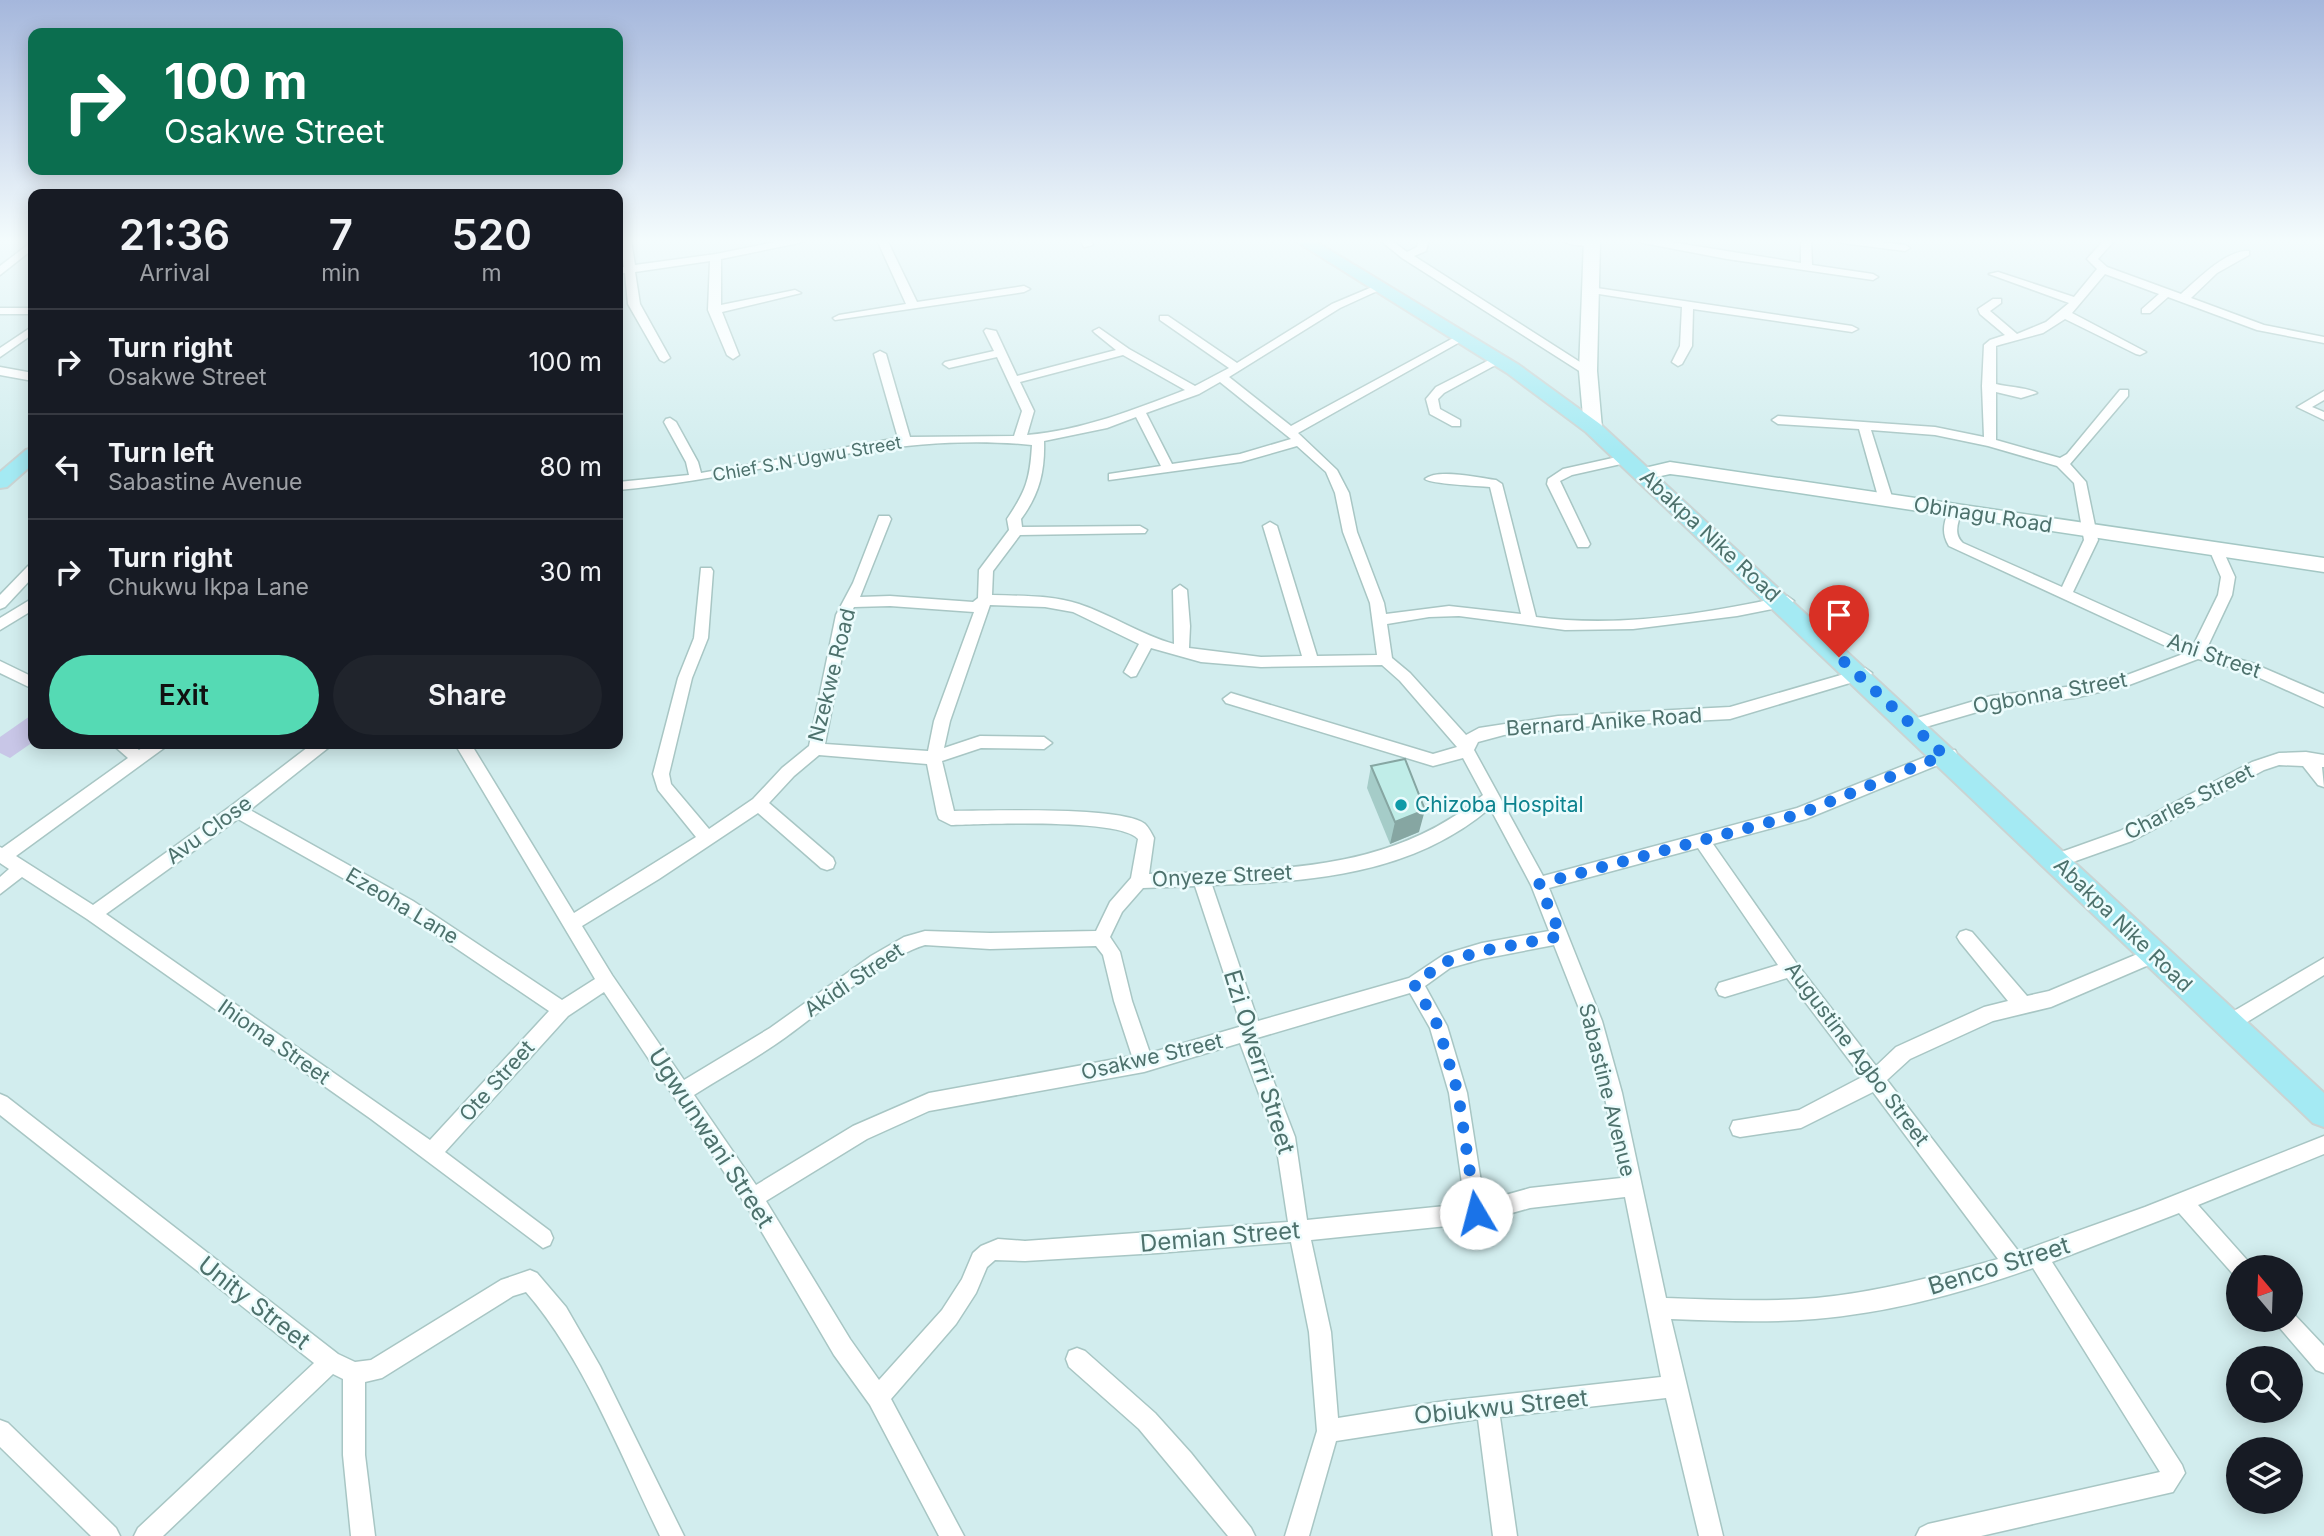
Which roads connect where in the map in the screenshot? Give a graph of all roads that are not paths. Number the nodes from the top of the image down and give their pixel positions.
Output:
1 (638, 312) edge
2 (715, 312) edge
3 (872, 312) edge
4 (1327, 312) edge
5 (1418, 312) edge
6 (1420, 312) edge
7 (1494, 312) edge
8 (1589, 312) edge
9 (1688, 312) edge
10 (1740, 312) edge
11 (1984, 312) edge
12 (2070, 312) edge
13 (2219, 312) edge
14 (2067, 315) junction
15 (839, 318) dead end
16 (1164, 318) dead end
17 (1852, 328) dead end
18 (990, 331) dead end
19 (1098, 331) dead end
20 (28, 333) edge
21 (2014, 337) junction
22 (1461, 338) junction
23 (2324, 340) edge
24 (1125, 351) junction
25 (2140, 352) dead end
26 (1001, 353) junction
27 (0, 354) edge
28 (880, 354) dead end
29 (733, 355) dead end
30 (664, 358) dead end
31 (1497, 360) junction
32 (1678, 362) dead end
33 (949, 364) dead end
34 (0, 371) edge
35 (1588, 371) junction
36 (1229, 372) junction
37 (28, 376) edge
38 (1014, 380) junction
39 (1988, 386) junction
40 (1195, 391) junction
41 (2031, 393) dead end
42 (2124, 393) dead end
43 (2324, 395) edge
44 (1140, 413) junction
45 (2324, 416) edge
46 (1778, 420) dead end
47 (670, 422) dead end
48 (1456, 423) dead end
49 (1593, 425) junction
50 (1864, 425) junction
51 (1294, 436) junction
52 (905, 440) junction
53 (1019, 440) junction
54 (1990, 442) junction
55 (28, 458) edge
56 (2062, 463) junction
57 (1168, 468) junction
58 (1639, 468) junction
59 (1114, 477) dead end
60 (696, 478) junction
61 (1431, 479) dead end
62 (0, 482) edge
63 (623, 485) edge
64 (1886, 499) junction
65 (1955, 511) junction
66 (884, 519) dead end
67 (1269, 526) dead end
68 (1140, 530) dead end
69 (2089, 530) junction
70 (1016, 531) junction
71 (1583, 544) dead end
72 (2216, 549) junction
73 (2324, 565) edge
74 (706, 571) dead end
75 (28, 574) edge
76 (1180, 590) dead end
77 (2065, 595) junction
78 (985, 600) junction
79 (849, 602) junction
80 (1784, 602) junction
81 (0, 604) edge
82 (28, 606) edge
83 (1380, 620) junction
84 (1530, 622) junction
85 (0, 625) edge
86 (1147, 642) junction
87 (1181, 653) junction
88 (2197, 654) junction
89 (1385, 660) junction
90 (1311, 661) junction
91 (0, 666) edge
92 (1130, 671) dead end
93 (1862, 674) junction
94 (28, 681) edge
95 (1231, 699) dead end
96 (2324, 701) edge
97 (1915, 724) junction
98 (1044, 743) dead end
99 (816, 748) junction
100 (126, 749) edge
101 (152, 749) edge
102 (317, 749) edge
103 (467, 749) edge
104 (1466, 751) junction
105 (1948, 754) junction
106 (138, 758) junction
107 (934, 758) junction
108 (2306, 758) junction
109 (2324, 761) edge
110 (2324, 781) edge
111 (1491, 798) junction
112 (759, 804) junction
113 (237, 811) junction
114 (706, 837) junction
115 (1703, 842) junction
116 (2, 855) edge
117 (2059, 860) junction
118 (827, 863) dead end
119 (20, 869) junction
120 (1200, 878) junction
121 (1139, 881) junction
122 (1539, 884) junction
123 (0, 887) edge
124 (93, 914) junction
125 (572, 923) junction
126 (1561, 936) junction
127 (1966, 937) dead end
128 (1101, 938) junction
129 (2157, 954) junction
130 (2324, 966) edge
131 (1791, 969) junction
132 (606, 981) junction
133 (1414, 984) junction
134 (1725, 989) dead end
135 (2022, 1004) junction
136 (562, 1010) junction
137 (2232, 1022) junction
138 (1246, 1034) junction
139 (1144, 1063) junction
140 (1875, 1076) junction
141 (683, 1091) junction
142 (0, 1102) edge
143 (2324, 1102) edge
144 (2324, 1113) edge
145 (1740, 1128) dead end
146 (2324, 1145) edge
147 (432, 1152) junction
148 (1632, 1186) junction
149 (753, 1198) junction
150 (2181, 1201) junction
151 (1476, 1213) junction
152 (1299, 1231) junction
153 (543, 1238) dead end
154 (2229, 1255) edge
155 (2026, 1261) junction
156 (1658, 1308) junction
157 (2297, 1332) edge
158 (1077, 1359) dead end
159 (330, 1362) junction
160 (2324, 1362) edge
161 (354, 1373) junction
162 (1674, 1386) junction
163 (878, 1397) junction
164 (1488, 1409) junction
165 (0, 1431) edge
166 (1328, 1431) junction
167 (108, 1536) edge
168 (146, 1536) edge
169 (363, 1536) edge
170 (672, 1536) edge
171 (952, 1536) edge
172 (1243, 1536) edge
173 (1297, 1536) edge
174 (1505, 1536) edge
175 (1711, 1536) edge
176 (1928, 1536) edge

1 - 30 street
2 - 29 street
3 - 15 street
4 - 36 street, Chief S.N Ugwu Street
5 - 22 main road, Abakpa Nike Road
6 - 49 main road, Abakpa Nike Road
7 - 35 street
8 - 35 street
9 - 32 street
10 - 17 street
11 - 21 street
12 - 14 street
13 - 23 street
14 - 21 street
14 - 25 street
16 - 36 street
18 - 26 street
19 - 24 street
20 - 27 street
21 - 39 street
22 - 31 main road, Abakpa Nike Road
22 - 51 street
24 - 38 street
24 - 40 street
26 - 33 street
26 - 38 street
28 - 52 street
31 - 48 street
31 - 49 main road, Abakpa Nike Road
34 - 37 street
35 - 49 street
36 - 40 street, Chief S.N Ugwu Street
36 - 51 street
38 - 53 street
39 - 41 street
39 - 54 street
40 - 44 street, Chief S.N Ugwu Street
42 - 56 street
43 - 45 street
44 - 53 street, Chief S.N Ugwu Street
44 - 57 street
46 - 50 street
47 - 60 street
49 - 58 main road, Abakpa Nike Road
50 - 54 street
50 - 64 street
51 - 57 street
51 - 83 street
52 - 53 street, Chief S.N Ugwu Street
52 - 60 street, Chief S.N Ugwu Street
53 - 70 street
54 - 56 street
55 - 62 main road
56 - 69 street
57 - 59 street
58 - 64 street, Obinagu Road
58 - 71 street
58 - 80 main road, Abakpa Nike Road
60 - 63 street, Chief S.N Ugwu Street
61 - 84 street
64 - 65 street, Obinagu Road
65 - 69 street, Obinagu Road
65 - 77 street, Ani Street
66 - 79 street, Nzekwe Road
67 - 90 street
68 - 70 street
69 - 72 street, Obinagu Road
69 - 77 street
70 - 78 street
72 - 73 street, Obinagu Road
72 - 88 street
74 - 114 street
75 - 81 street
76 - 87 street
77 - 88 street, Ani Street
78 - 79 street
78 - 86 street
78 - 107 street
79 - 99 street, Nzekwe Road
80 - 84 street
80 - 93 main road, Abakpa Nike Road
82 - 85 street
83 - 84 street
83 - 89 street
86 - 87 street
86 - 92 street
87 - 90 street
88 - 96 street, Ani Street
88 - 97 street, Ogbonna Street
89 - 90 street
89 - 104 street, Sabastine Avenue
91 - 94 street
93 - 97 main road, Abakpa Nike Road
93 - 104 street, Bernard Anike Road
95 - 104 street, Bernard Anike Road
97 - 105 main road, Abakpa Nike Road
98 - 107 street
99 - 107 street
99 - 112 street, Nzekwe Road
100 - 106 street
101 - 106 street
102 - 113 street, Avu Close
103 - 125 street, Ugwunwani Street
104 - 111 street, Sabastine Avenue
105 - 115 street
105 - 117 main road, Abakpa Nike Road
106 - 116 street
107 - 121 street, Onyeze Street
108 - 109 street, Charles Street
108 - 110 street
108 - 117 street, Charles Street
111 - 120 street, Onyeze Street
111 - 122 street, Sabastine Avenue
112 - 114 street, Nzekwe Road
112 - 118 street
113 - 124 street, Avu Close
113 - 136 street, Ezeoha Lane
114 - 125 street, Nzekwe Road
115 - 122 street
115 - 131 street, Augustine Agbo Street
116 - 119 street, Ihioma Street
117 - 129 main road, Abakpa Nike Road
119 - 123 street
119 - 124 street, Ihioma Street
120 - 121 street, Onyeze Street
120 - 138 street, Ezi Owerri Street
121 - 128 street
122 - 126 street, Sabastine Avenue
124 - 147 street, Ihioma Street
125 - 132 street, Ugwunwani Street
126 - 133 street, Osakwe Street
126 - 148 street, Sabastine Avenue
127 - 135 street
128 - 139 street
128 - 141 street, Akidi Street
129 - 135 street
129 - 137 main road, Abakpa Nike Road
130 - 137 street
131 - 134 street
131 - 140 street, Augustine Agbo Street
132 - 136 street, Ote Street
132 - 141 street, Ugwunwani Street
133 - 138 street, Osakwe Street
133 - 151 street
135 - 140 street
136 - 147 street, Ote Street
137 - 143 main road, Abakpa Nike Road
137 - 144 main road, Abakpa Nike Road
138 - 139 street, Osakwe Street
138 - 152 street, Ezi Owerri Street
139 - 149 street, Osakwe Street
140 - 145 street
140 - 155 street, Augustine Agbo Street
141 - 149 street, Ugwunwani Street
142 - 159 street, Unity Street
146 - 150 street, Benco Street
147 - 153 street, Ihioma Street
148 - 151 street, Demian Street
148 - 156 street, Sabastine Avenue
149 - 163 street, Ugwunwani Street
150 - 154 street
150 - 155 street, Benco Street
151 - 152 street, Demian Street
152 - 163 street, Demian Street
152 - 166 street, Ezi Owerri Street
155 - 156 street, Benco Street
155 - 176 street, Augustine Agbo Street
156 - 162 street, Sabastine Avenue
157 - 160 street
158 - 172 street
159 - 161 street, Unity Street
159 - 168 street
161 - 169 street
161 - 170 street
162 - 164 street, Obiukwu Street
162 - 175 street, Sabastine Avenue
163 - 171 street, Ugwunwani Street
164 - 166 street, Obiukwu Street
164 - 174 street
165 - 167 street
166 - 173 street, Ezi Owerri Street

